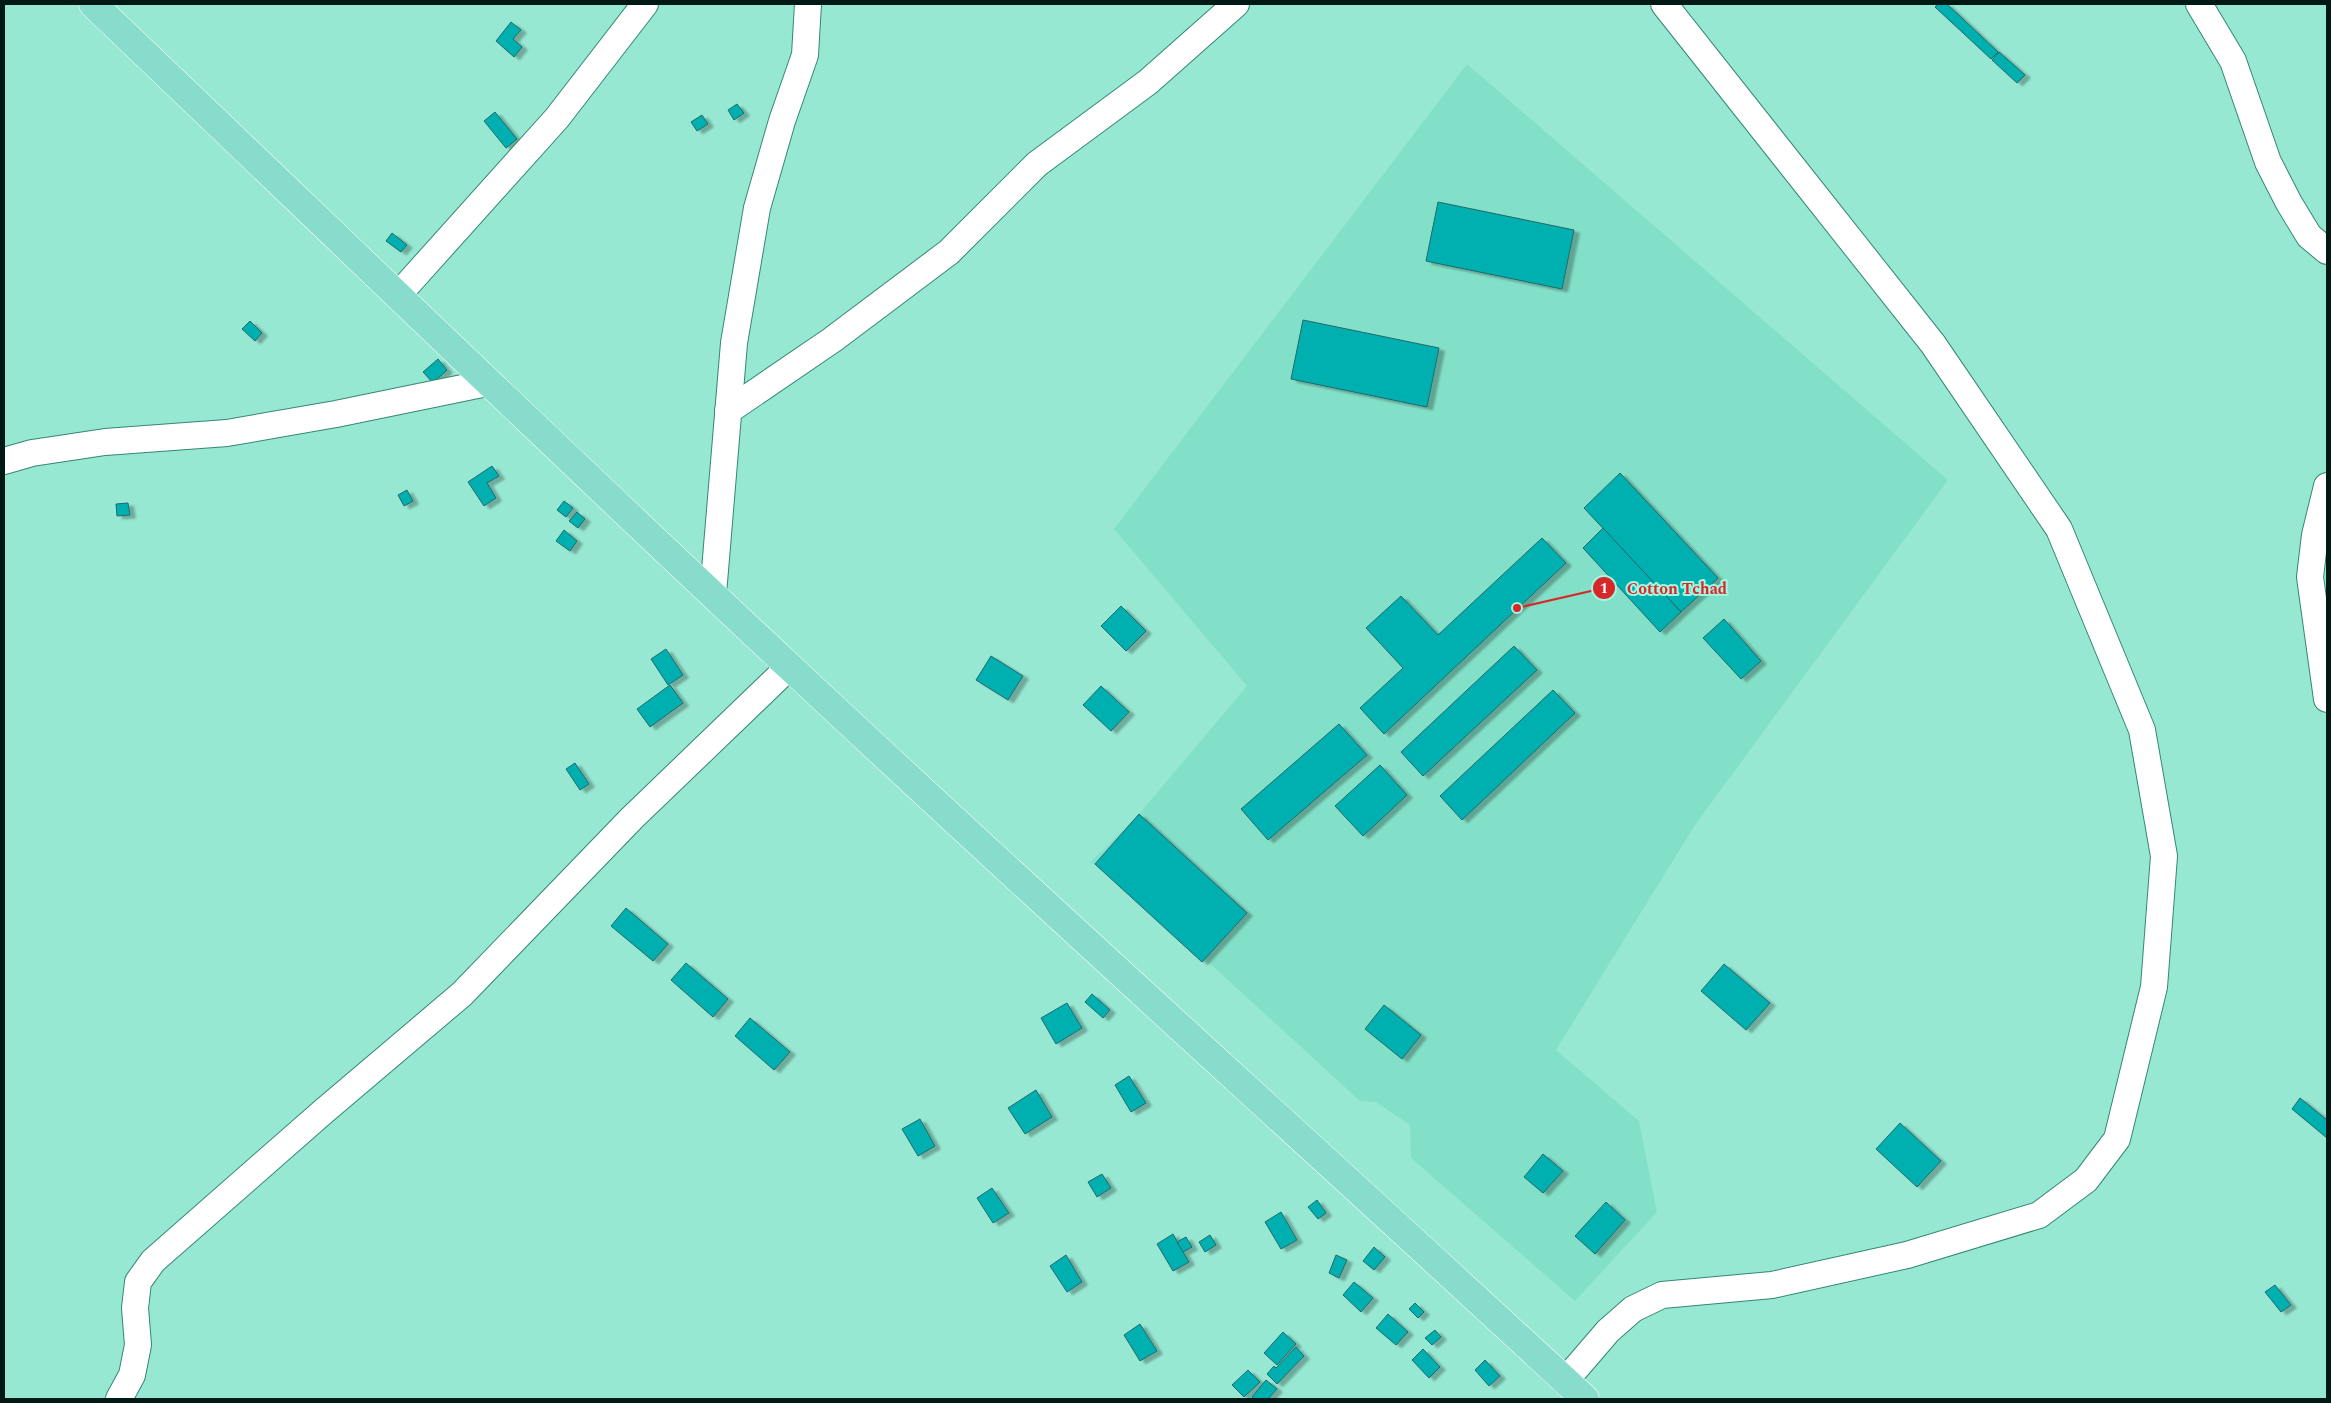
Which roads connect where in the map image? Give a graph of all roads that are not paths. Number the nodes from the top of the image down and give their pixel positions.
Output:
1 (93, 4) edge
2 (645, 4) edge
3 (808, 4) edge
4 (1236, 4) edge
5 (1664, 4) edge
6 (2199, 4) edge
7 (2327, 250) edge
8 (398, 295) junction
9 (487, 383) junction
10 (728, 411) junction
11 (4, 461) edge
12 (2327, 486) edge
13 (713, 594) junction
14 (789, 667) junction
15 (2327, 699) edge
16 (1565, 1381) junction
17 (119, 1399) edge
18 (1585, 1399) edge

1 - 8 main road
2 - 8 street
3 - 10 street
4 - 10 street
5 - 16 street
6 - 7 street
8 - 9 main road
9 - 11 street
9 - 13 main road
10 - 13 street
12 - 15 street
13 - 14 main road
14 - 16 main road
14 - 17 street
16 - 18 main road

